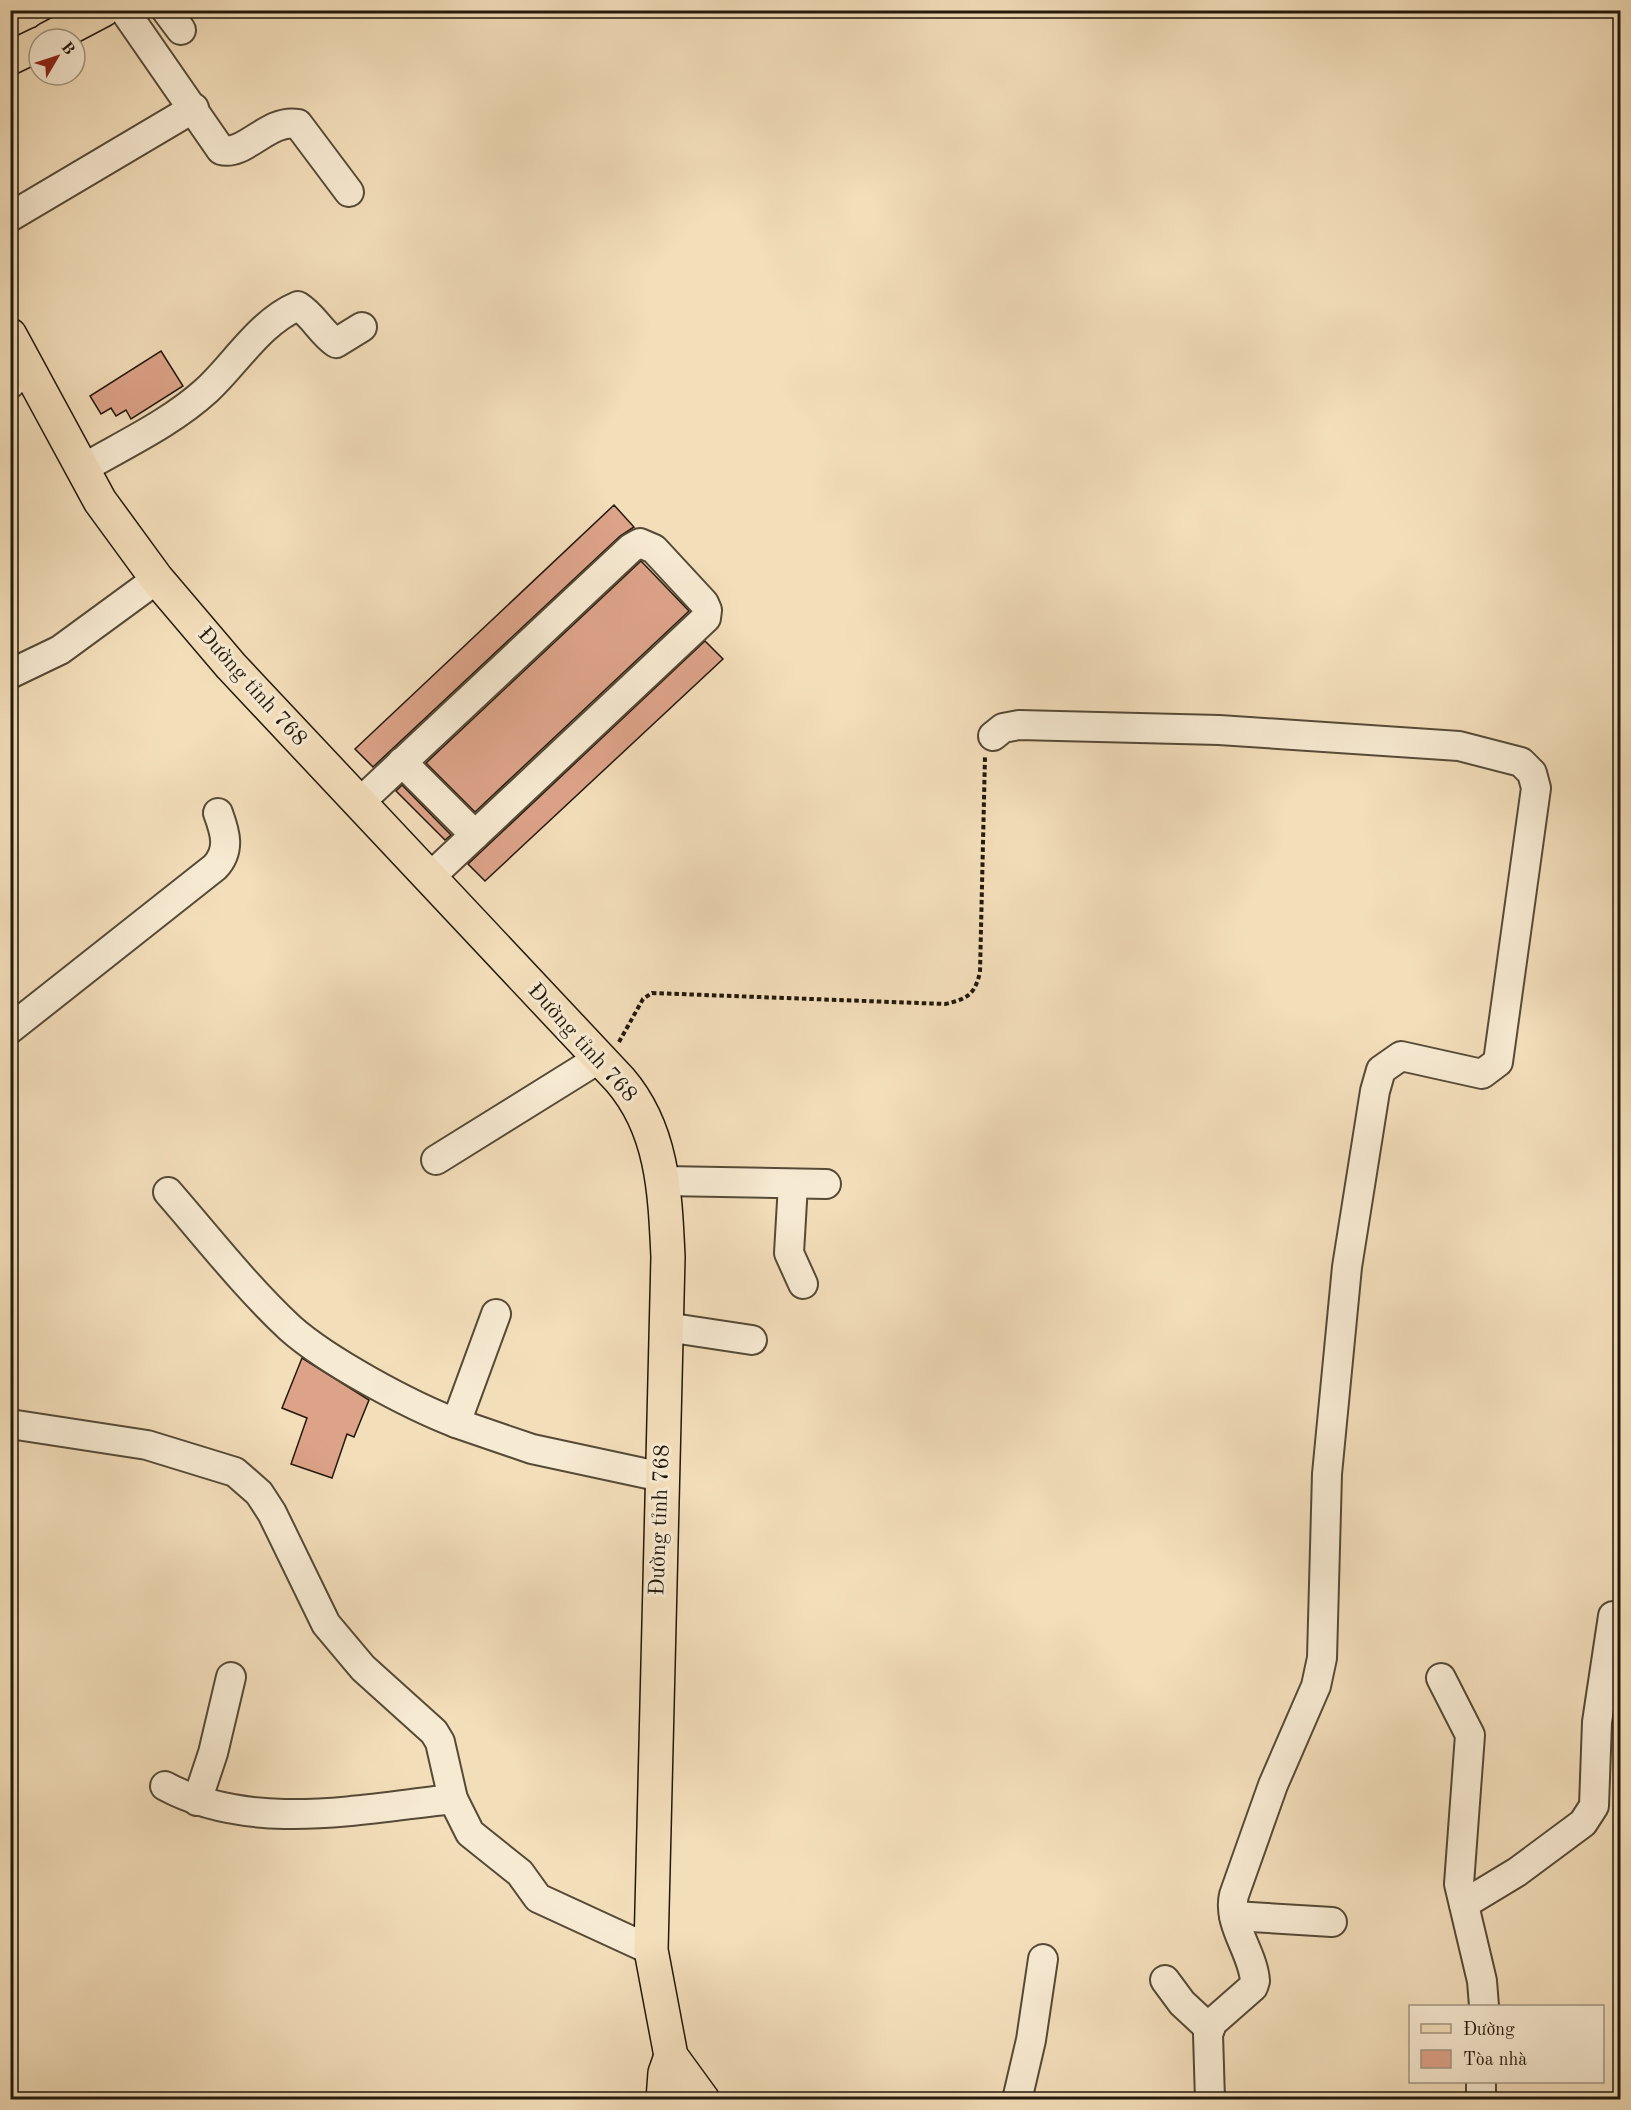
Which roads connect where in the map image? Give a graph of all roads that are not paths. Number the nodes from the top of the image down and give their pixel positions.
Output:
1 (103, 10) edge
2 (124, 10) edge
3 (71, 27) edge
4 (27, 50) edge
5 (10, 58) edge
6 (194, 108) junction
7 (349, 192) dead end
8 (10, 217) edge
9 (362, 327) dead end
10 (10, 335) edge
11 (18, 376) edge
12 (82, 470) junction
13 (157, 579) junction
14 (10, 674) edge
15 (993, 736) road end
16 (402, 762) junction
17 (359, 803) junction
18 (218, 813) dead end
19 (475, 835) junction
20 (429, 878) junction
21 (10, 1029) edge
22 (603, 1062) junction
23 (436, 1160) dead end
24 (664, 1181) junction
25 (794, 1184) junction
26 (826, 1184) dead end
27 (168, 1192) dead end
28 (803, 1284) dead end
29 (496, 1314) dead end
30 (666, 1327) junction
31 (752, 1340) dead end
32 (456, 1423) junction
33 (10, 1424) edge
34 (662, 1478) junction
35 (1613, 1616) dead end
36 (231, 1677) dead end
37 (1441, 1678) dead end
38 (165, 1786) dead end
39 (453, 1799) junction
40 (197, 1801) junction
41 (1464, 1904) junction
42 (1234, 1916) junction
43 (1332, 1922) dead end
44 (651, 1950) junction
45 (1043, 1959) dead end
46 (1165, 1980) dead end
47 (1484, 2005) edge
48 (1210, 2029) junction
49 (671, 2056) junction
50 (1481, 2083) edge
51 (663, 2100) edge
52 (703, 2100) edge
53 (1017, 2100) edge
54 (1210, 2100) edge
55 (1481, 2100) edge

1 - 3 main road
2 - 6 street
4 - 5 main road
6 - 7 street
6 - 8 street
9 - 12 street
10 - 11 main road, Đường tỉnh 768
11 - 12 main road, Đường tỉnh 768
12 - 13 main road, Đường tỉnh 768
13 - 14 street
13 - 17 main road, Đường tỉnh 768
15 - 42 street
16 - 17 street
16 - 19 street
16 - 19 street
17 - 20 main road, Đường tỉnh 768
18 - 21 street
19 - 20 street
20 - 22 main road, Đường tỉnh 768
22 - 23 street
22 - 24 main road, Đường tỉnh 768
24 - 25 street
24 - 30 main road, Đường tỉnh 768
25 - 26 street
25 - 28 street
27 - 32 street
29 - 32 street
30 - 31 street
30 - 34 main road, Đường tỉnh 768
32 - 34 street
33 - 39 street
34 - 44 main road, Đường tỉnh 768
35 - 41 street
36 - 40 street
37 - 41 street
38 - 40 street
39 - 40 street
39 - 44 street
41 - 47 street
42 - 43 street
42 - 48 street
44 - 49 main road, Đường tỉnh 768
45 - 53 street
46 - 48 street
48 - 54 street
49 - 51 main road
49 - 52 main road, Đường tỉnh 768
50 - 55 street

